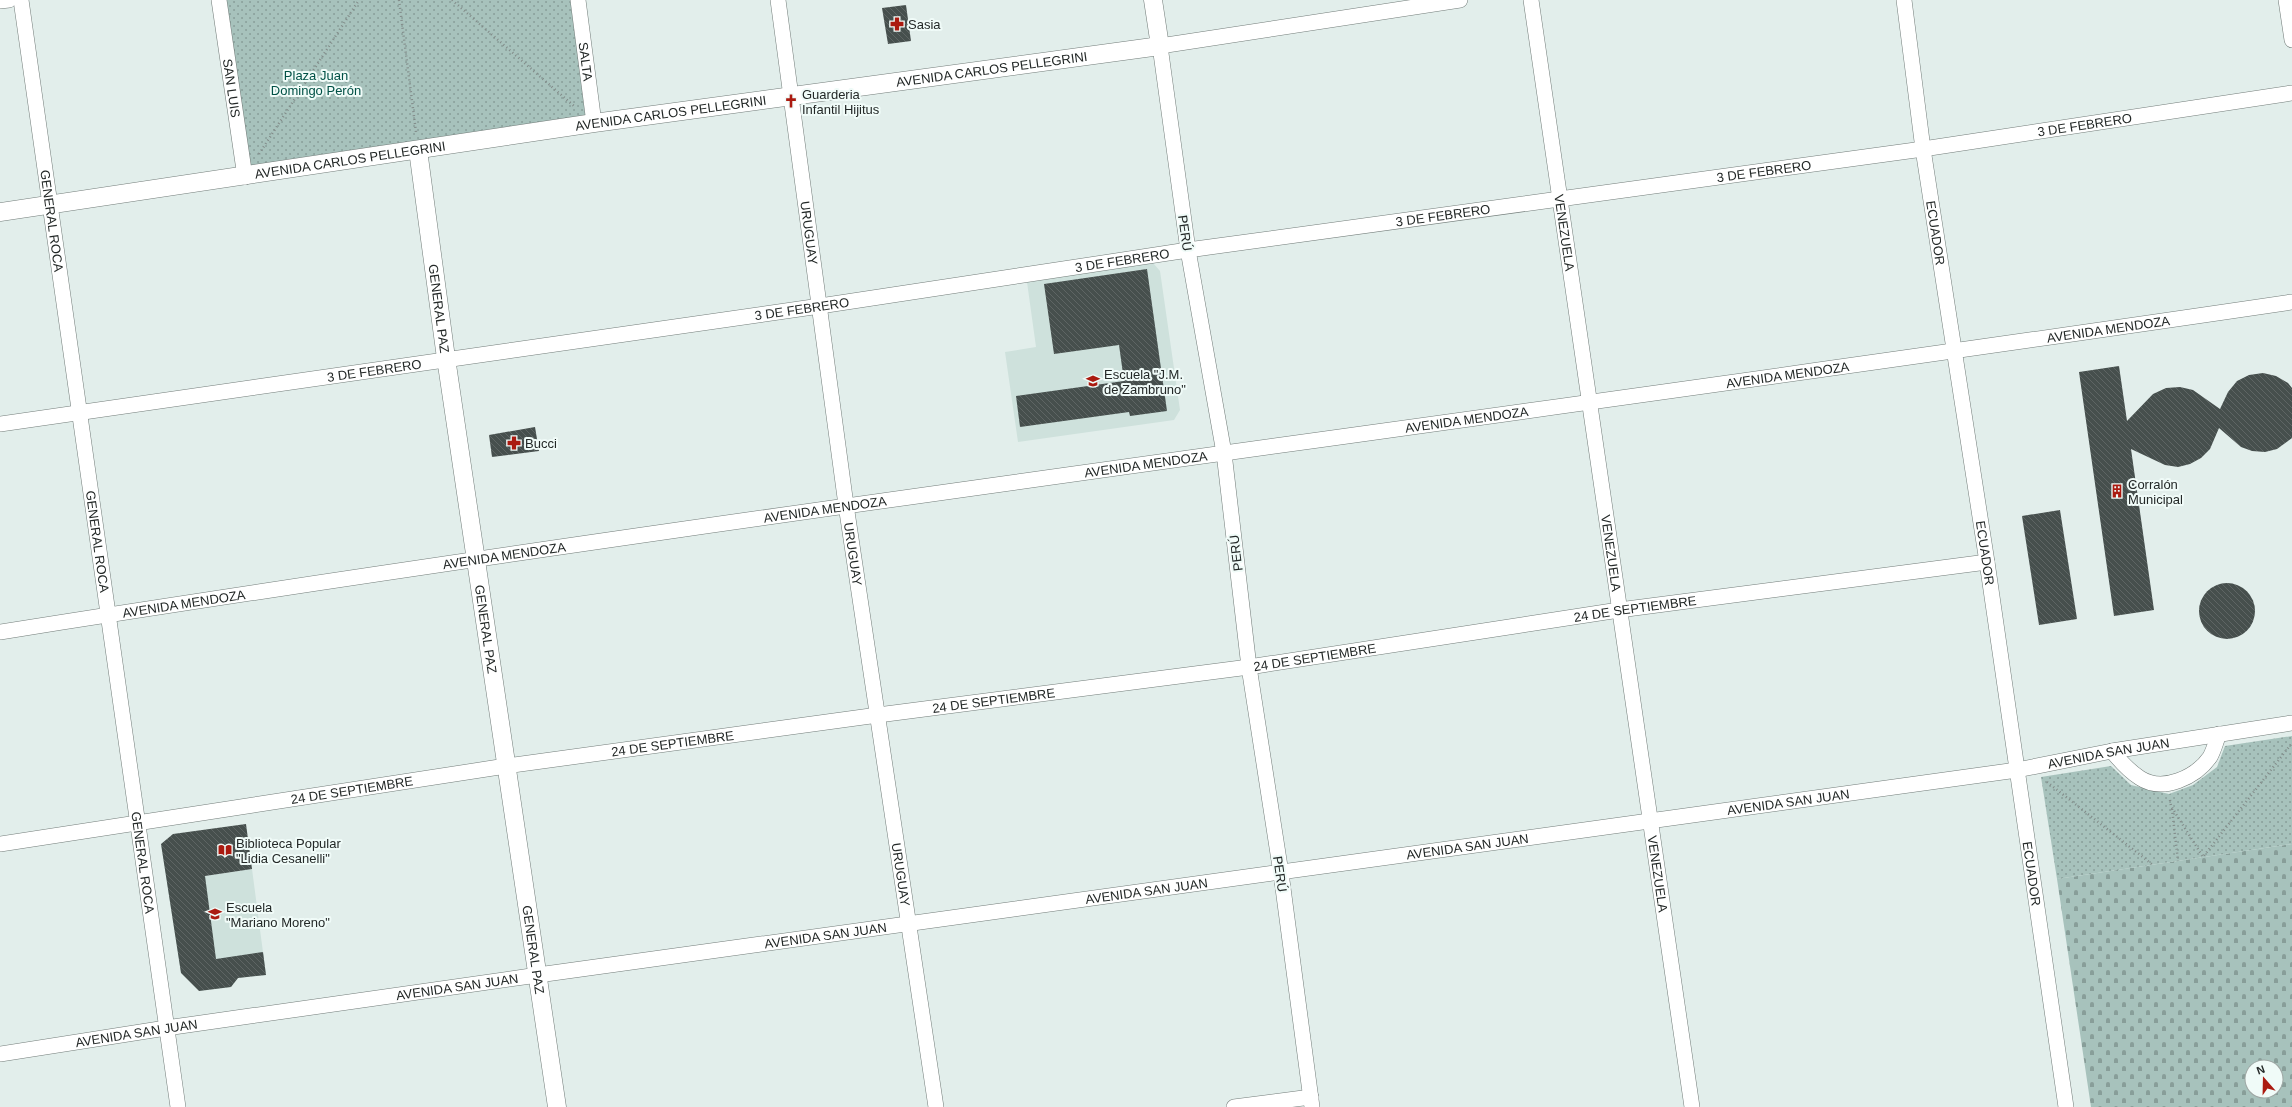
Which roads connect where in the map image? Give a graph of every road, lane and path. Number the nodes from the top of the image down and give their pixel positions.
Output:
1 (9, 0) edge
2 (20, 0) edge
3 (219, 0) edge
4 (359, 0) edge
5 (399, 0) edge
6 (452, 0) edge
7 (578, 0) edge
8 (778, 0) edge
9 (1153, 0) edge
10 (1460, 0) edge
11 (1531, 0) edge
12 (1904, 0) edge
13 (2286, 0) edge
14 (0, 1) edge
15 (2292, 40) edge
16 (1160, 46) junction
17 (2292, 93) edge
18 (792, 96) junction
19 (594, 123) junction
20 (1923, 149) junction
21 (418, 150) junction
22 (245, 177) junction
23 (1559, 198) junction
24 (49, 204) junction
25 (0, 212) edge
26 (1188, 250) junction
27 (2292, 302) edge
28 (820, 306) junction
29 (1956, 352) junction
30 (446, 358) junction
31 (1588, 402) junction
32 (79, 413) junction
33 (0, 424) edge
34 (1224, 453) junction
35 (846, 505) junction
36 (476, 559) junction
37 (1988, 562) junction
38 (1619, 610) junction
39 (108, 615) junction
40 (0, 632) edge
41 (1249, 667) junction
42 (878, 715) junction
43 (2292, 723) edge
44 (2219, 734) junction
45 (2292, 743) edge
46 (2112, 751) junction
47 (506, 766) junction
48 (2017, 770) junction
49 (2041, 777) dead end
50 (2168, 784) junction
51 (2171, 806) junction
52 (1651, 820) junction
53 (137, 823) junction
54 (0, 844) edge
55 (2178, 861) dead end
56 (2153, 865) dead end
57 (1280, 873) junction
58 (909, 924) junction
59 (538, 975) junction
60 (166, 1028) junction
61 (0, 1054) edge
62 (1312, 1102) edge
63 (178, 1107) edge
64 (557, 1107) edge
65 (936, 1107) edge
66 (1234, 1107) edge
67 (1692, 1107) edge
68 (2066, 1107) edge

1 - 14 street
2 - 24 street, GENERAL ROCA
3 - 22 street, SAN LUIS
4 - 22 path
5 - 21 path
6 - 19 path
7 - 19 street, SALTA
8 - 18 street, URUGUAY
9 - 16 street, PERÚ
10 - 16 street, AVENIDA CARLOS PELLEGRINI
11 - 23 street, VENEZUELA
12 - 20 street, ECUADOR
13 - 15 street
16 - 18 street, AVENIDA CARLOS PELLEGRINI
16 - 26 street, PERÚ
17 - 20 street, 3 DE FEBRERO
18 - 19 street, AVENIDA CARLOS PELLEGRINI
18 - 28 street, URUGUAY
19 - 21 street, AVENIDA CARLOS PELLEGRINI
20 - 23 street, 3 DE FEBRERO
20 - 29 street, ECUADOR
21 - 22 street, AVENIDA CARLOS PELLEGRINI
21 - 30 street, GENERAL PAZ
22 - 24 street, AVENIDA CARLOS PELLEGRINI
23 - 26 street, 3 DE FEBRERO
23 - 31 street, VENEZUELA
24 - 25 street, AVENIDA CARLOS PELLEGRINI
24 - 32 street, GENERAL ROCA
26 - 28 street, 3 DE FEBRERO
26 - 34 street, PERÚ
27 - 29 street, AVENIDA MENDOZA
28 - 30 street, 3 DE FEBRERO
28 - 35 street, URUGUAY
29 - 31 street, AVENIDA MENDOZA
29 - 37 street, ECUADOR
30 - 32 street, 3 DE FEBRERO
30 - 36 street, GENERAL PAZ
31 - 34 street, AVENIDA MENDOZA
31 - 38 street, VENEZUELA
32 - 33 street, 3 DE FEBRERO
32 - 39 street, GENERAL ROCA
34 - 35 street, AVENIDA MENDOZA
34 - 41 street, PERÚ
35 - 36 street, AVENIDA MENDOZA
35 - 42 street, URUGUAY
36 - 39 street, AVENIDA MENDOZA
36 - 47 street, GENERAL PAZ
37 - 38 street, 24 DE SEPTIEMBRE
37 - 48 street, ECUADOR
38 - 41 street, 24 DE SEPTIEMBRE
38 - 52 street, VENEZUELA
39 - 40 street, AVENIDA MENDOZA
39 - 53 street, GENERAL ROCA
41 - 42 street, 24 DE SEPTIEMBRE
41 - 57 street, PERÚ
42 - 47 street, 24 DE SEPTIEMBRE
42 - 58 street, URUGUAY
43 - 44 street, AVENIDA SAN JUAN
44 - 46 street, AVENIDA SAN JUAN
44 - 50 street
45 - 51 path
46 - 48 street, AVENIDA SAN JUAN
46 - 50 street
47 - 53 street, 24 DE SEPTIEMBRE
47 - 59 street, GENERAL PAZ
48 - 52 street, AVENIDA SAN JUAN
48 - 68 street, ECUADOR
49 - 56 path
50 - 51 path
51 - 55 path
52 - 57 street, AVENIDA SAN JUAN
52 - 67 street, VENEZUELA
53 - 54 street, 24 DE SEPTIEMBRE
53 - 60 street, GENERAL ROCA
57 - 58 street, AVENIDA SAN JUAN
57 - 62 street, PERÚ
58 - 59 street, AVENIDA SAN JUAN
58 - 65 street, URUGUAY
59 - 60 street, AVENIDA SAN JUAN
59 - 64 street, GENERAL PAZ
60 - 61 street, AVENIDA SAN JUAN
60 - 63 street, GENERAL ROCA
62 - 66 street

